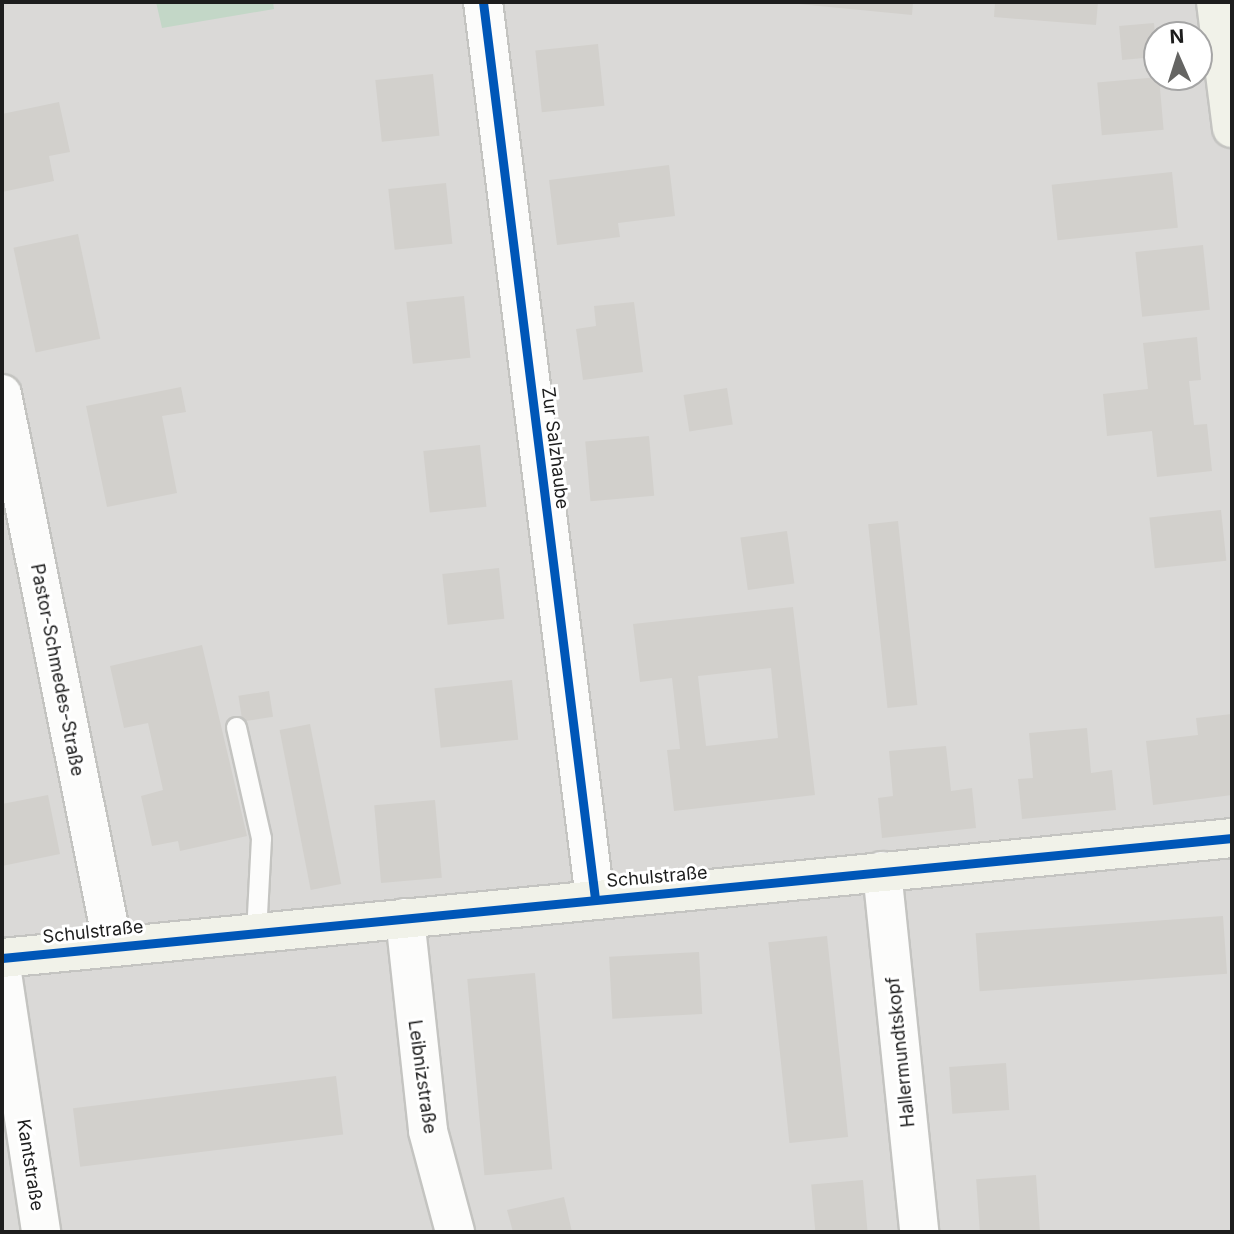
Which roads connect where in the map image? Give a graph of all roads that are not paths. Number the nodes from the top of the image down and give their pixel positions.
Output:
1 (484, 2) edge
2 (1216, 2) edge
3 (1232, 128) edge
4 (2, 394) edge
5 (236, 727) dead end
6 (1232, 838) edge
7 (882, 871) junction
8 (596, 899) junction
9 (405, 918) junction
10 (256, 932) junction
11 (113, 946) junction
12 (2, 958) edge
13 (2, 973) edge
14 (41, 1232) edge
15 (455, 1232) edge
16 (919, 1232) edge

1 - 8 street, Zur Salzhaube
2 - 3 street
4 - 11 street, Pastor-Schmedes-Straße
5 - 10 lane
6 - 7 street, Schulstraße
7 - 8 street, Schulstraße
7 - 16 street, Hallermundtskopf
8 - 9 street, Schulstraße
9 - 10 street, Schulstraße
9 - 15 street, Leibnizstraße
10 - 11 street, Schulstraße
11 - 12 street, Schulstraße
13 - 14 street, Kantstraße

